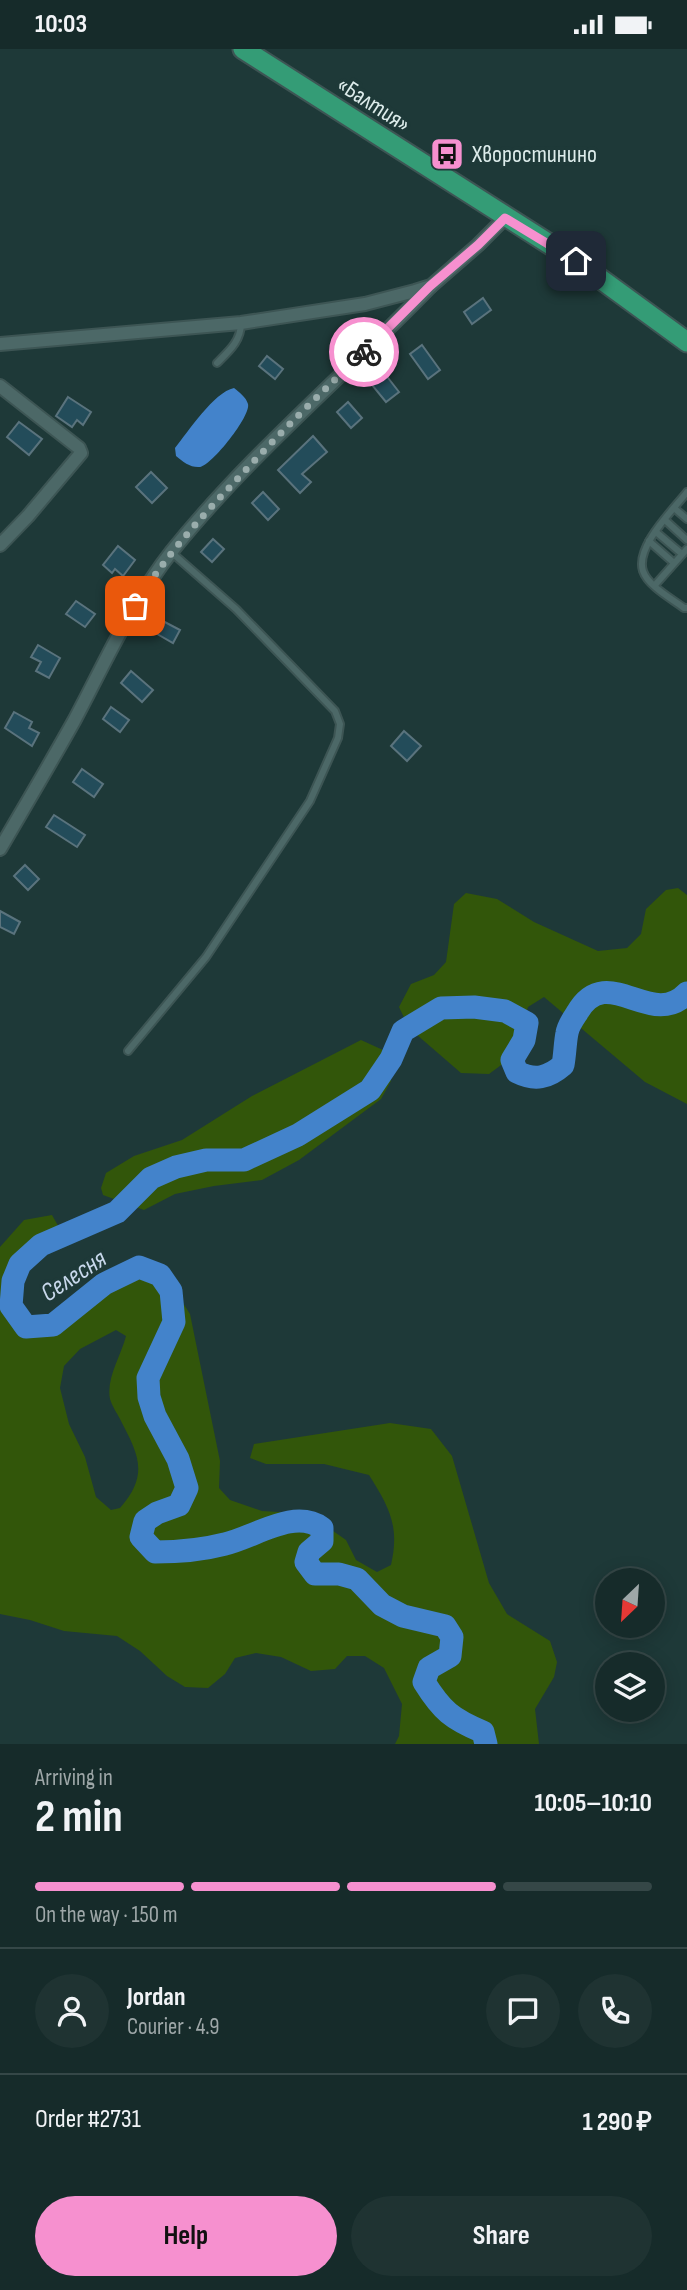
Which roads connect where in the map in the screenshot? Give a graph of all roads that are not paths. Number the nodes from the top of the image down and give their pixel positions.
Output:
1 (243, 49) edge
2 (505, 218) junction
3 (430, 286) junction
4 (241, 324) junction
5 (0, 344) edge
6 (686, 345) edge
7 (217, 363) dead end
8 (0, 386) edge
9 (687, 492) edge
10 (674, 508) junction
11 (687, 519) edge
12 (665, 520) junction
13 (656, 531) junction
14 (687, 540) edge
15 (649, 541) junction
16 (0, 545) edge
17 (685, 551) edge
18 (172, 552) junction
19 (674, 563) junction
20 (655, 585) junction
21 (687, 608) edge
22 (0, 849) edge
23 (128, 1051) dead end

1 - 2 highway, «Балтия»
2 - 3 street
2 - 6 highway, «Балтия»
3 - 4 street
3 - 18 street
4 - 5 street
4 - 7 lane
8 - 16 street
9 - 10 lane
10 - 11 lane
10 - 12 lane
12 - 13 lane
12 - 14 lane
13 - 15 lane
13 - 17 lane
15 - 19 lane
15 - 20 lane
17 - 19 lane
18 - 22 street
18 - 23 lane
19 - 20 lane
20 - 21 lane

